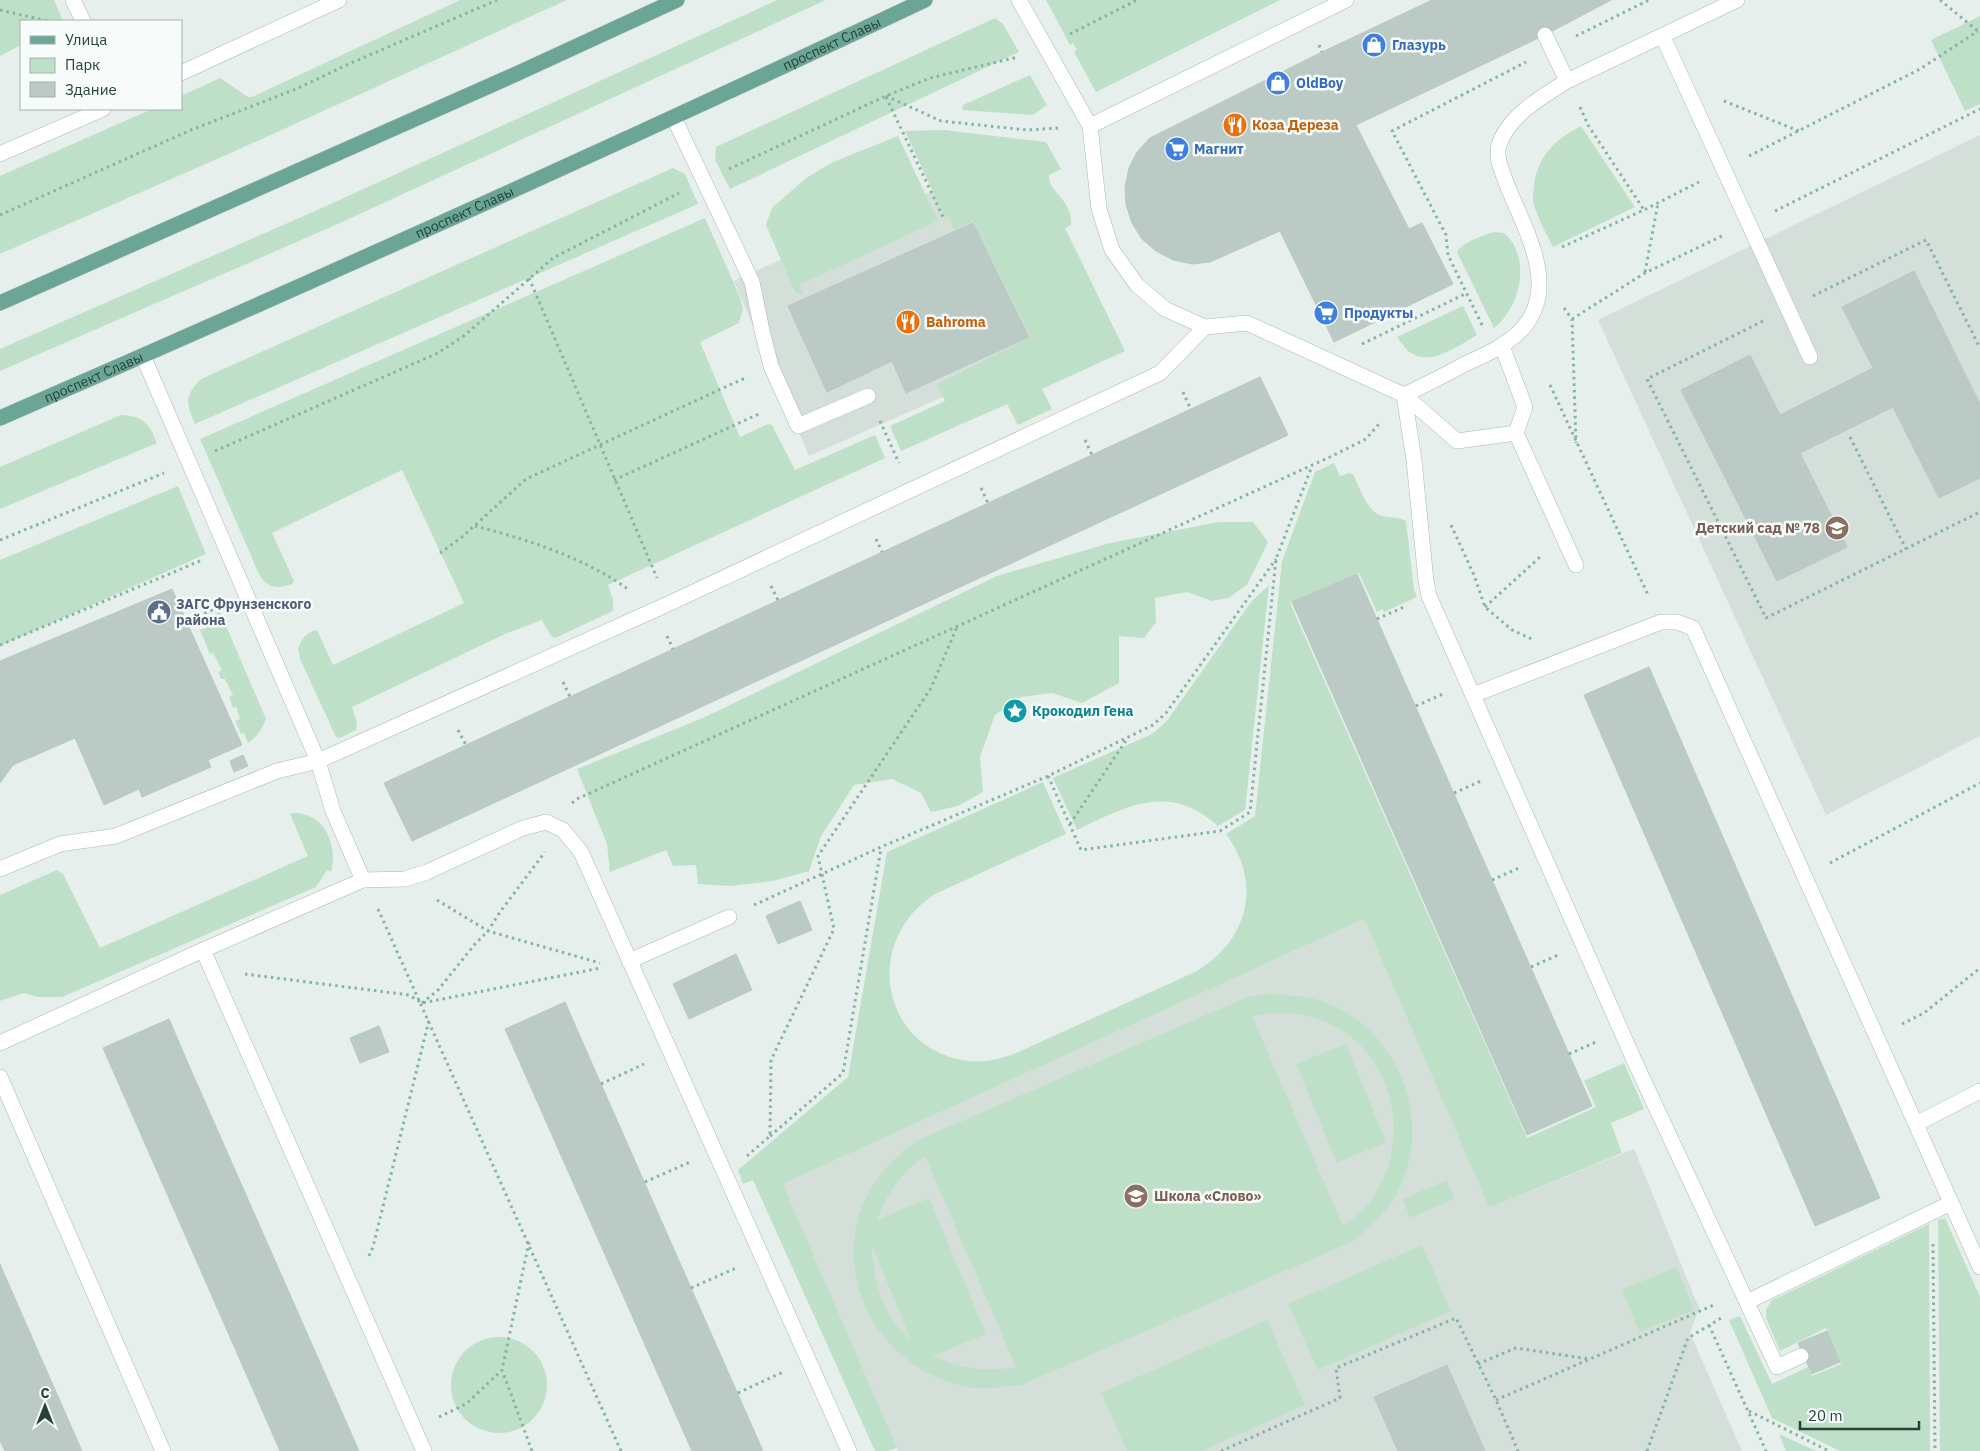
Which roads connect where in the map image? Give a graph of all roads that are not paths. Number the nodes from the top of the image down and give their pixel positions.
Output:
1 (73, 0) edge
2 (339, 0) edge
3 (677, 0) edge
4 (926, 0) edge
5 (1019, 0) edge
6 (1346, 0) edge
7 (1737, 0) edge
8 (83, 20) edge
9 (1545, 35) dead end
10 (1663, 37) junction
11 (182, 73) edge
12 (1568, 81) junction
13 (101, 110) edge
14 (674, 118) junction
15 (1090, 126) junction
16 (0, 154) edge
17 (0, 303) edge
18 (1205, 327) junction
19 (1502, 346) junction
20 (143, 356) junction
21 (1810, 356) dead end
22 (1404, 395) junction
23 (868, 396) road end
24 (0, 418) edge
25 (1516, 433) junction
26 (1576, 565) dead end
27 (1474, 694) junction
28 (318, 761) junction
29 (0, 869) edge
30 (363, 880) junction
31 (729, 917) road end
32 (203, 950) junction
33 (629, 961) junction
34 (0, 1043) edge
35 (0, 1078) edge
36 (1980, 1091) edge
37 (1916, 1124) junction
38 (1951, 1203) junction
39 (1980, 1267) edge
40 (1747, 1302) junction
41 (1801, 1356) dead end
42 (163, 1451) edge
43 (424, 1451) edge
44 (848, 1451) edge

1 - 8 street
2 - 11 street
3 - 17 main road
4 - 14 main road, проспект Славы
5 - 15 street
6 - 15 street
7 - 10 street
9 - 12 street
10 - 12 street
10 - 21 street
12 - 19 street
13 - 16 street
14 - 20 main road, проспект Славы
14 - 23 street
15 - 18 street
18 - 22 street
18 - 28 street
19 - 22 street
19 - 25 street
20 - 24 main road, проспект Славы
20 - 28 street
22 - 25 street
22 - 27 street
25 - 26 street
27 - 37 street
27 - 40 street
28 - 29 street
28 - 30 street
30 - 32 street
30 - 33 street
31 - 33 street
32 - 34 street
32 - 43 street
33 - 44 street
35 - 42 street
36 - 37 street
37 - 38 street
38 - 39 street
38 - 40 street
40 - 41 street

